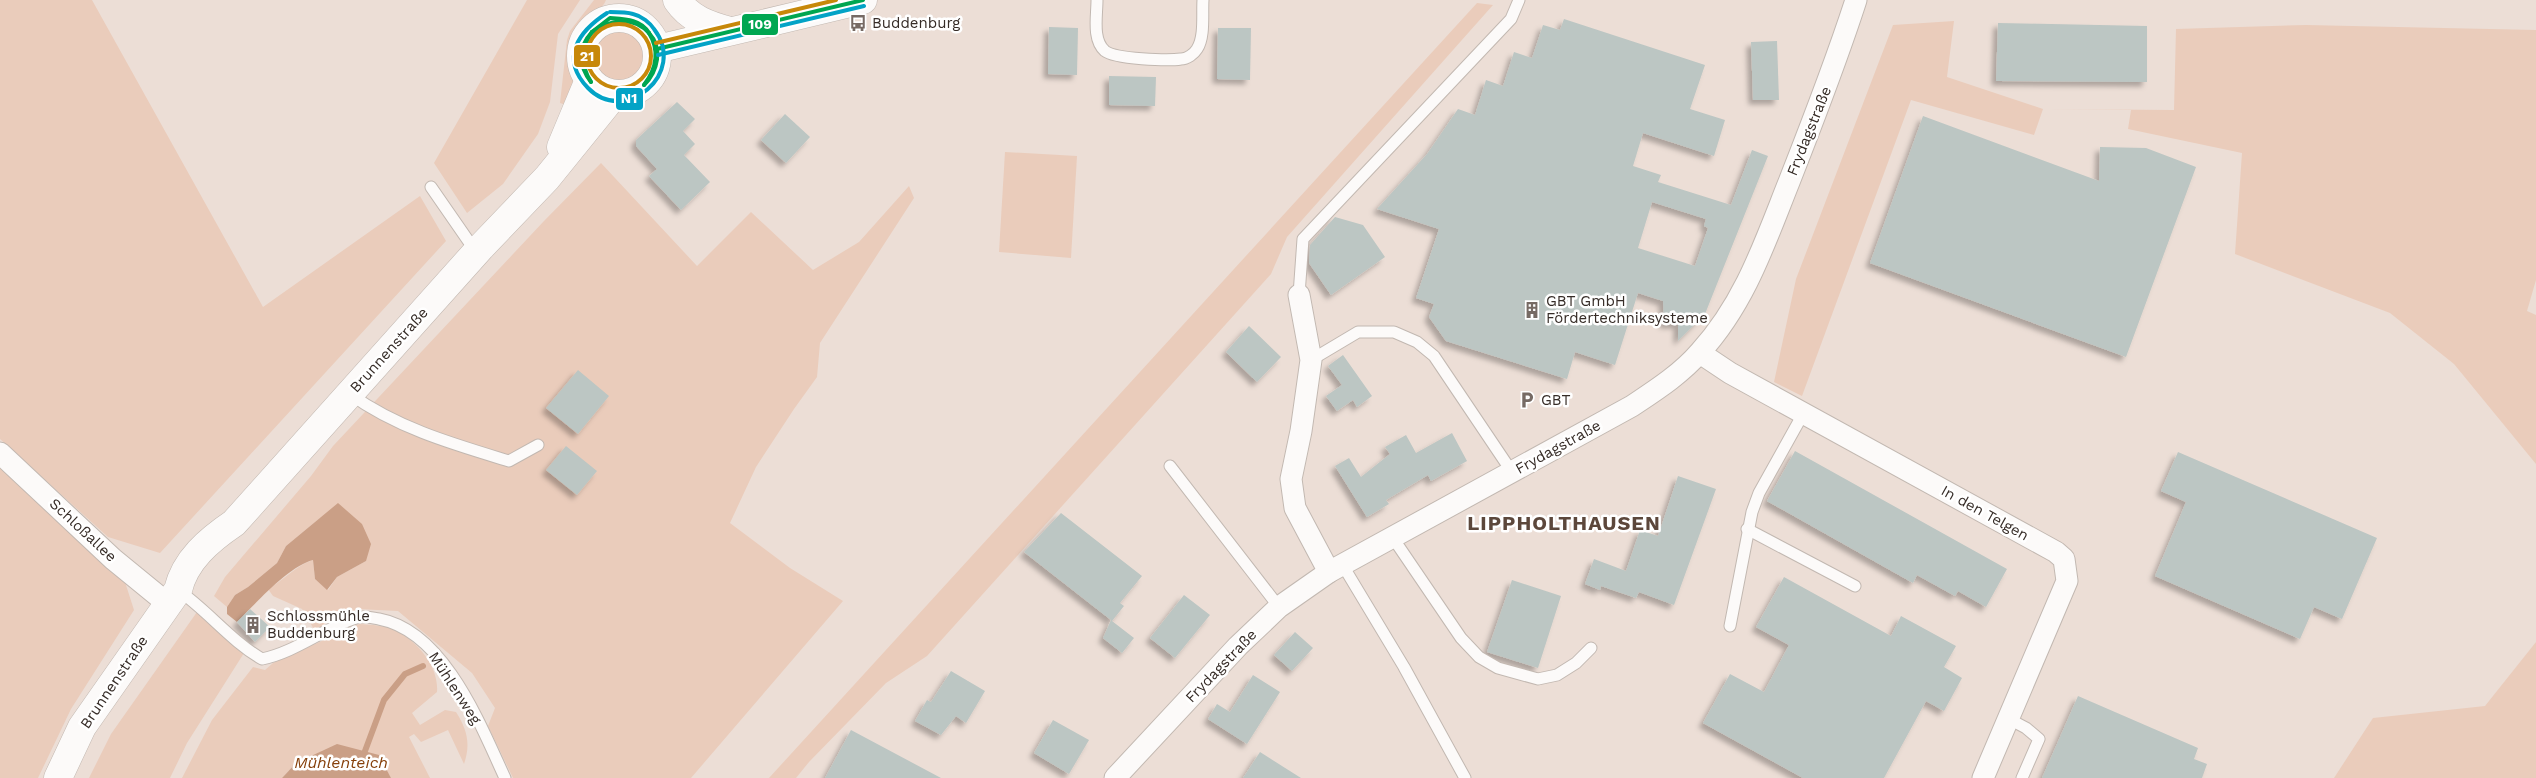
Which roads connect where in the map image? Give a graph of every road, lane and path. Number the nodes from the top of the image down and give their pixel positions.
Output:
1 (677, 0) edge
2 (863, 0) edge
3 (1097, 0) edge
4 (1203, 0) edge
5 (1519, 0) edge
6 (1856, 0) edge
7 (613, 9) edge
8 (637, 11) edge
9 (730, 31) junction
10 (657, 49) junction
11 (589, 80) junction
12 (615, 94) junction
13 (547, 178) junction
14 (430, 187) dead end
15 (476, 252) junction
16 (1299, 295) joint
17 (1700, 352) junction
18 (1311, 360) junction
19 (350, 394) junction
20 (1803, 414) junction
21 (538, 446) dead end
22 (0, 453) edge
23 (1170, 466) dead end
24 (1512, 472) junction
25 (1747, 529) junction
26 (1393, 538) junction
27 (1336, 568) junction
28 (1855, 586) dead end
29 (173, 597) junction
30 (1279, 607) junction
31 (1730, 626) dead end
32 (1591, 648) dead end
33 (2008, 719) junction
34 (58, 778) edge
35 (505, 778) edge
36 (1115, 778) edge
37 (1465, 778) edge
38 (1983, 778) edge
39 (2022, 778) edge

1 - 9 street
2 - 9 street
3 - 4 lane
5 - 16 lane
6 - 17 street, Frydagstraße
7 - 8 street
7 - 11 street
8 - 10 street
9 - 10 street
10 - 12 street
11 - 12 street
11 - 13 street, Brunnenstraße
12 - 13 street, Brunnenstraße
13 - 15 street, Brunnenstraße
14 - 15 lane
15 - 19 street, Brunnenstraße
16 - 18 street
17 - 20 street, In den Telgen
17 - 24 street, Frydagstraße
18 - 24 lane
18 - 27 street
19 - 21 lane
19 - 29 street, Brunnenstraße
20 - 25 lane
20 - 33 street, In den Telgen
22 - 29 street, Schloßallee
23 - 30 lane
24 - 26 street, Frydagstraße
25 - 28 lane
25 - 31 lane
26 - 27 street, Frydagstraße
26 - 32 lane
27 - 30 street, Frydagstraße
27 - 37 lane
29 - 34 street, Brunnenstraße
29 - 35 lane, Mühlenweg
30 - 36 street, Frydagstraße
33 - 38 street, In den Telgen
33 - 39 lane

